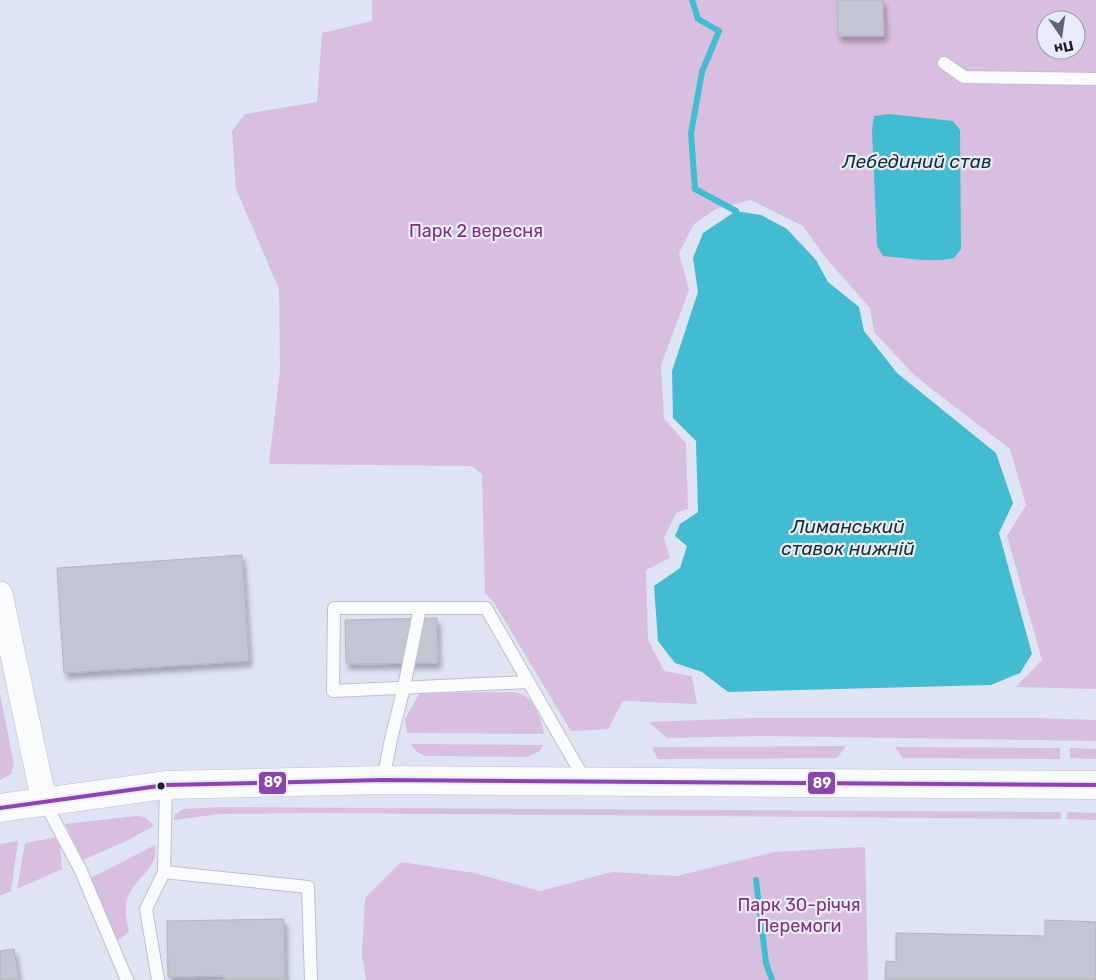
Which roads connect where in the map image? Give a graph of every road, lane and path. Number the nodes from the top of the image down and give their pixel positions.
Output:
1 (944, 63) dead end
2 (1096, 80) edge
3 (0, 594) edge
4 (420, 608) junction
5 (7, 665) edge
6 (528, 682) junction
7 (404, 688) junction
8 (383, 780) junction
9 (586, 782) junction
10 (166, 784) junction
11 (1096, 785) edge
12 (44, 801) junction
13 (0, 808) edge
14 (164, 872) junction
15 (127, 980) edge
16 (158, 980) edge
17 (311, 980) edge

1 - 2 lane
3 - 5 street
4 - 6 lane
4 - 7 lane
4 - 7 lane
5 - 12 street
6 - 7 lane
6 - 9 lane
7 - 8 lane
8 - 9 street
8 - 10 street
9 - 11 street
10 - 12 street
10 - 14 lane
12 - 13 street
12 - 15 lane
14 - 16 lane
14 - 17 lane

